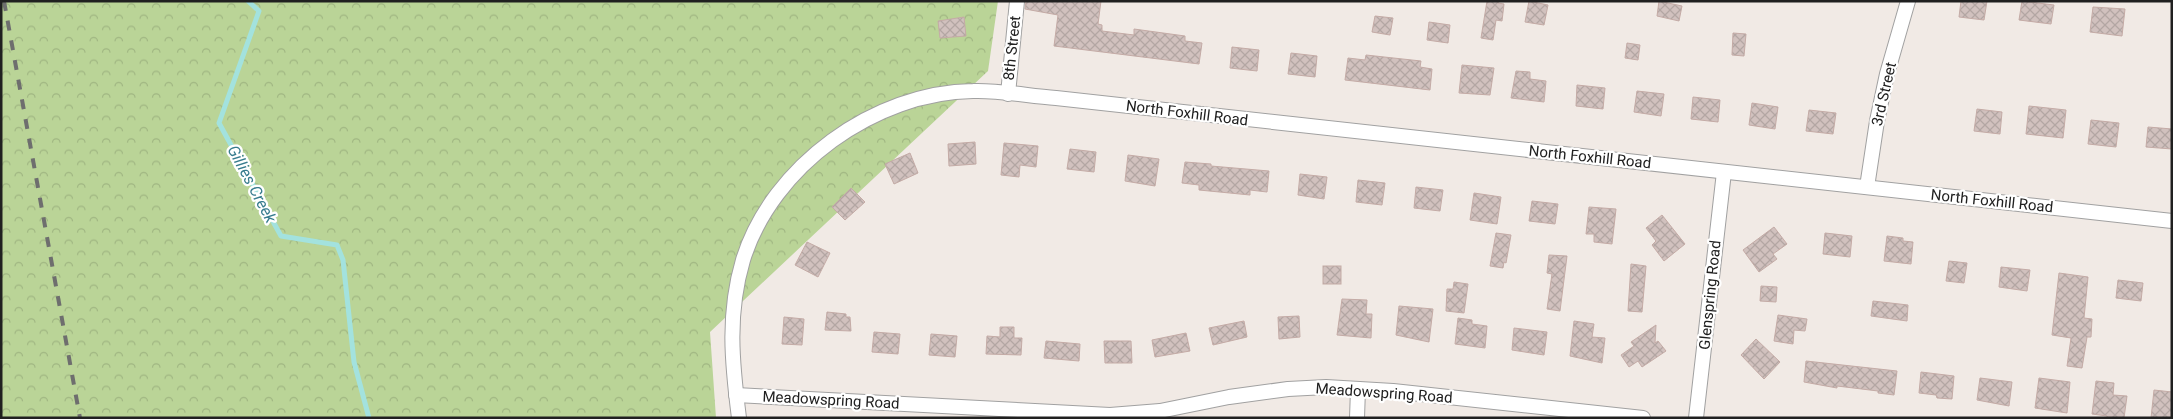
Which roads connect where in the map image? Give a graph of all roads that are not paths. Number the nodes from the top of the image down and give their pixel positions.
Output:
1 (1017, 1) edge
2 (1908, 1) edge
3 (1008, 94) junction
4 (1724, 172) junction
5 (1868, 188) junction
6 (2172, 221) edge
7 (1358, 389) junction
8 (736, 395) junction
9 (739, 418) edge
10 (1357, 418) edge
11 (1643, 418) edge
12 (1696, 418) edge

1 - 3 street, 8th Street
2 - 5 street, 3rd Street
3 - 4 street, North Foxhill Road
3 - 8 street, North Foxhill Road
4 - 5 street, North Foxhill Road
4 - 12 street, Glenspring Road
5 - 6 street, North Foxhill Road
7 - 8 street, Meadowspring Road
7 - 10 street
7 - 11 street, Meadowspring Road
8 - 9 street, North Foxhill Road

